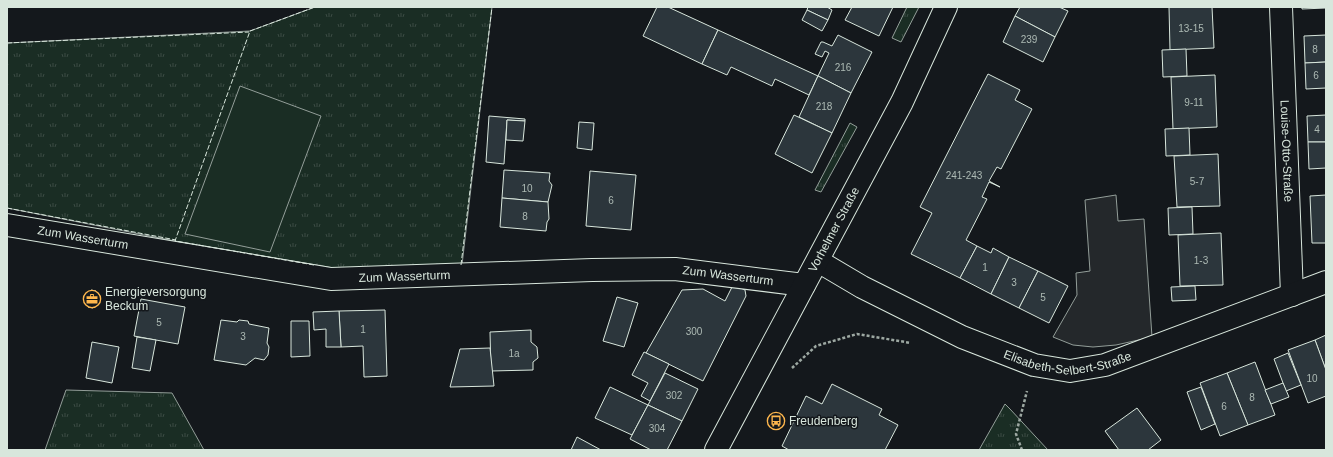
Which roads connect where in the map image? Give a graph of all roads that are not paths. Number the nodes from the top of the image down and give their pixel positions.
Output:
1 (946, 7) edge
2 (1281, 7) edge
3 (7, 225) edge
4 (818, 262) junction
5 (1326, 282) edge
6 (804, 285) junction
7 (1292, 295) junction
8 (716, 450) edge

1 - 4 street, Vorhelmer Straße
2 - 7 street, Louise-Otto-Straße
3 - 6 street, Zum Wasserturm
4 - 6 street, Vorhelmer Straße
4 - 7 street, Elisabeth-Selbert-Straße
5 - 7 street, Elisabeth-Selbert-Straße
6 - 8 street, Vorhelmer Straße

